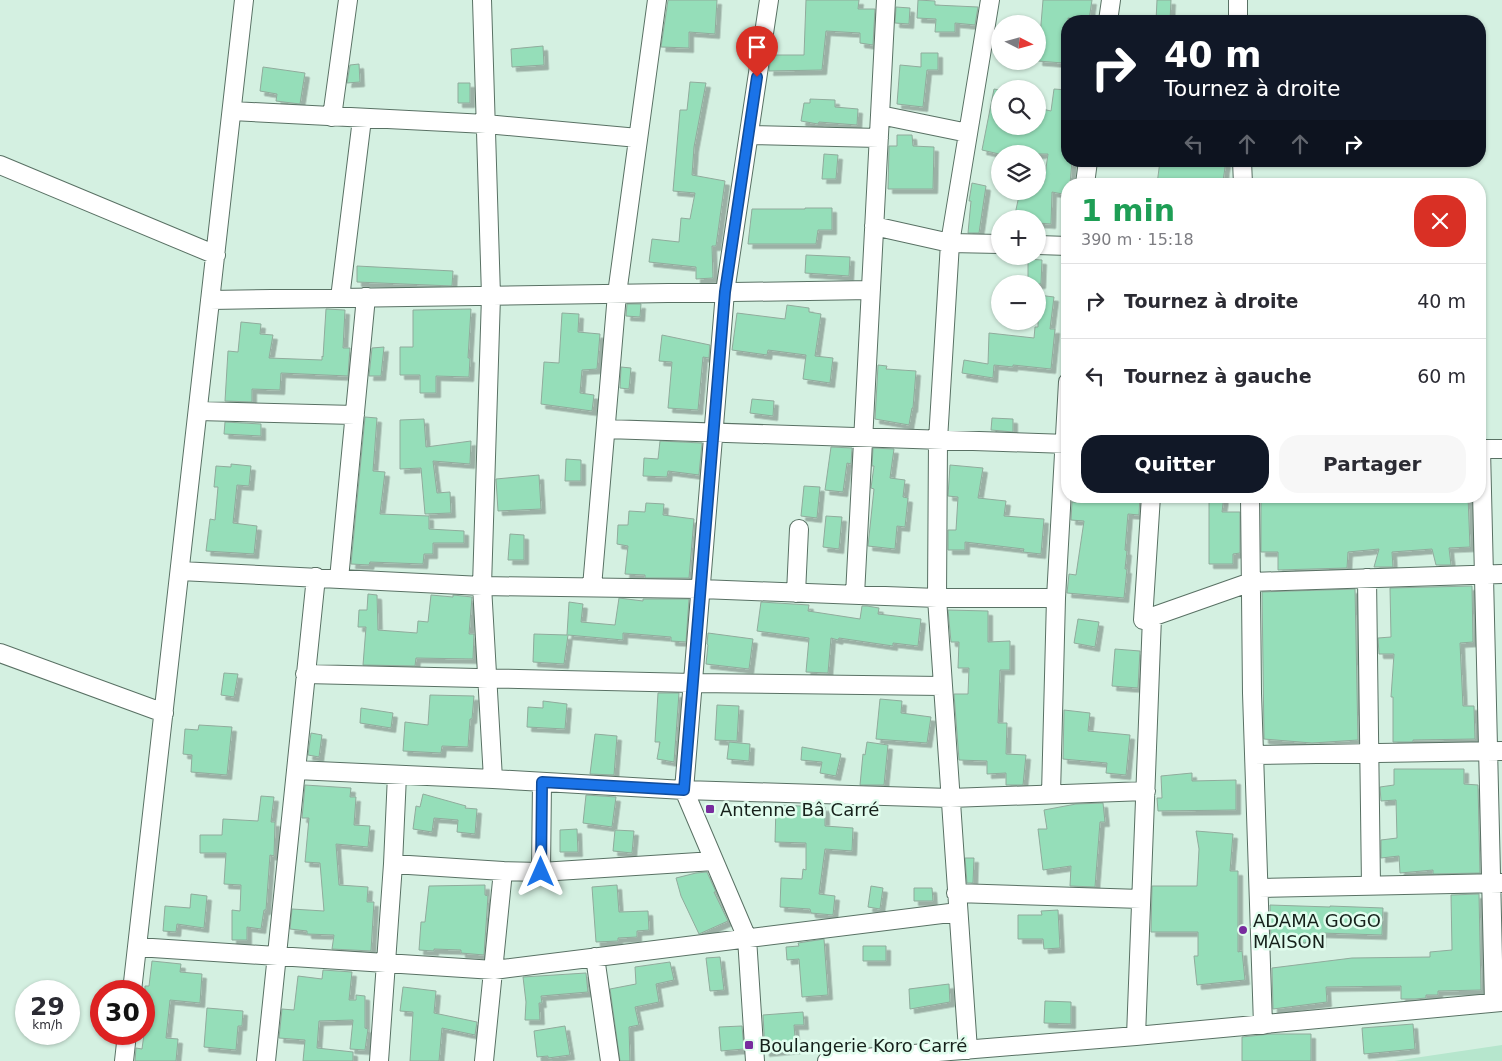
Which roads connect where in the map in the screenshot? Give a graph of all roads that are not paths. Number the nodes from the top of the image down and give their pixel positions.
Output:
1 (244, 0) edge
2 (348, 0) edge
3 (482, 0) edge
4 (656, 0) edge
5 (768, 0) edge
6 (886, 0) edge
7 (990, 0) edge
8 (1111, 0) edge
9 (1238, 0) edge
10 (1109, 15) edge
11 (1238, 15) edge
12 (232, 111) junction
13 (880, 115) junction
14 (332, 117) junction
15 (362, 119) junction
16 (486, 124) junction
17 (968, 133) junction
18 (749, 135) junction
19 (638, 138) junction
20 (879, 138) junction
21 (0, 165) edge
22 (874, 226) junction
23 (950, 243) junction
24 (991, 244) edge
25 (1046, 245) edge
26 (1061, 246) edge
27 (216, 255) junction
28 (871, 290) junction
29 (725, 292) junction
30 (617, 294) junction
31 (491, 296) junction
32 (366, 297) junction
33 (340, 298) junction
34 (210, 300) junction
35 (198, 411) junction
36 (355, 415) junction
37 (606, 430) junction
38 (714, 433) junction
39 (863, 438) junction
40 (938, 440) junction
41 (1061, 444) edge
42 (1502, 449) edge
43 (1486, 450) edge
44 (1062, 503) edge
45 (1151, 503) edge
46 (1250, 503) edge
47 (1482, 503) edge
48 (799, 528) dead end
49 (180, 571) junction
50 (1484, 574) junction
51 (1502, 574) edge
52 (316, 577) junction
53 (1368, 578) junction
54 (339, 579) junction
55 (1251, 582) junction
56 (482, 586) junction
57 (592, 587) junction
58 (701, 589) junction
59 (796, 592) junction
60 (855, 595) junction
61 (937, 598) junction
62 (1056, 598) junction
63 (1152, 617) junction
64 (0, 653) edge
65 (306, 674) junction
66 (487, 678) junction
67 (693, 683) junction
68 (942, 686) junction
69 (164, 713) junction
70 (1495, 751) edge
71 (1370, 754) junction
72 (1254, 755) junction
73 (296, 770) junction
74 (397, 774) junction
75 (493, 779) junction
76 (542, 782) junction
77 (684, 790) junction
78 (1146, 791) junction
79 (1051, 794) junction
80 (950, 798) junction
81 (714, 861) junction
82 (393, 864) junction
83 (503, 871) junction
84 (541, 872) junction
85 (1497, 883) edge
86 (1371, 886) junction
87 (1258, 888) junction
88 (956, 893) junction
89 (1142, 899) junction
90 (958, 912) junction
91 (747, 938) junction
92 (137, 947) junction
93 (277, 956) junction
94 (595, 957) junction
95 (386, 963) junction
96 (494, 970) junction
97 (133, 980) edge
98 (1498, 1003) edge
99 (1263, 1025) junction
100 (1136, 1036) junction
101 (126, 1045) edge
102 (975, 1054) edge
103 (124, 1061) edge
104 (266, 1061) edge
105 (379, 1061) edge
106 (484, 1061) edge
107 (610, 1061) edge
108 (755, 1061) edge
109 (827, 1061) edge

1 - 12 street
2 - 14 street
3 - 16 street
4 - 19 street
5 - 18 street
6 - 13 street
7 - 17 street
8 - 10 street
9 - 11 street
12 - 14 street
12 - 27 street
13 - 17 street
13 - 20 street
14 - 15 street
15 - 16 street
15 - 33 street
16 - 19 street
16 - 31 street
17 - 23 street
18 - 20 street
18 - 29 street
19 - 30 street
20 - 22 street
21 - 27 street
22 - 23 street
22 - 28 street
23 - 24 street
23 - 40 street
25 - 26 street
27 - 34 street
28 - 29 street
28 - 39 street
29 - 30 street
29 - 38 street
30 - 31 street
30 - 37 street
31 - 32 street
31 - 56 street
32 - 33 street
32 - 36 street
33 - 34 street
34 - 35 street
35 - 36 street
35 - 49 street
36 - 54 street
37 - 38 street
37 - 57 street
38 - 39 street
38 - 58 street
39 - 40 street
39 - 60 street
40 - 41 street
40 - 61 street
42 - 43 street
44 - 62 street
45 - 63 street
46 - 55 street
47 - 50 street
48 - 59 street
49 - 52 street
49 - 69 street
50 - 51 street
50 - 53 street
50 - 70 street
52 - 54 street
52 - 65 street
53 - 55 street
53 - 71 street
54 - 56 street
55 - 63 street
55 - 72 street
56 - 57 street
56 - 66 street
57 - 58 street
58 - 59 street
58 - 67 street
59 - 60 street
60 - 61 street
61 - 62 street
61 - 68 street
62 - 79 street
63 - 78 street
64 - 69 street
65 - 66 street
65 - 73 street
66 - 67 street
66 - 75 street
67 - 68 street
67 - 77 street
68 - 80 street
69 - 92 street
70 - 71 street
70 - 85 street
71 - 72 street
71 - 86 street
72 - 87 street
73 - 74 street
73 - 93 street
74 - 75 street
74 - 82 street
75 - 76 street
76 - 77 street
76 - 84 street
77 - 80 street
77 - 81 street
78 - 79 street
78 - 89 street
79 - 80 street
80 - 88 street
81 - 84 street
81 - 91 street
82 - 83 street
82 - 95 street
83 - 84 street
83 - 96 street
85 - 86 street
85 - 98 street
86 - 87 street
87 - 99 street
88 - 89 street
88 - 90 street
89 - 100 street
90 - 91 street
90 - 102 street
91 - 94 street
91 - 108 street
92 - 93 street
92 - 97 street
93 - 95 street
93 - 104 street
94 - 96 street
94 - 107 street
95 - 96 street
95 - 105 street
96 - 106 street
98 - 99 street
99 - 100 street
100 - 102 street
101 - 103 street
102 - 109 street

